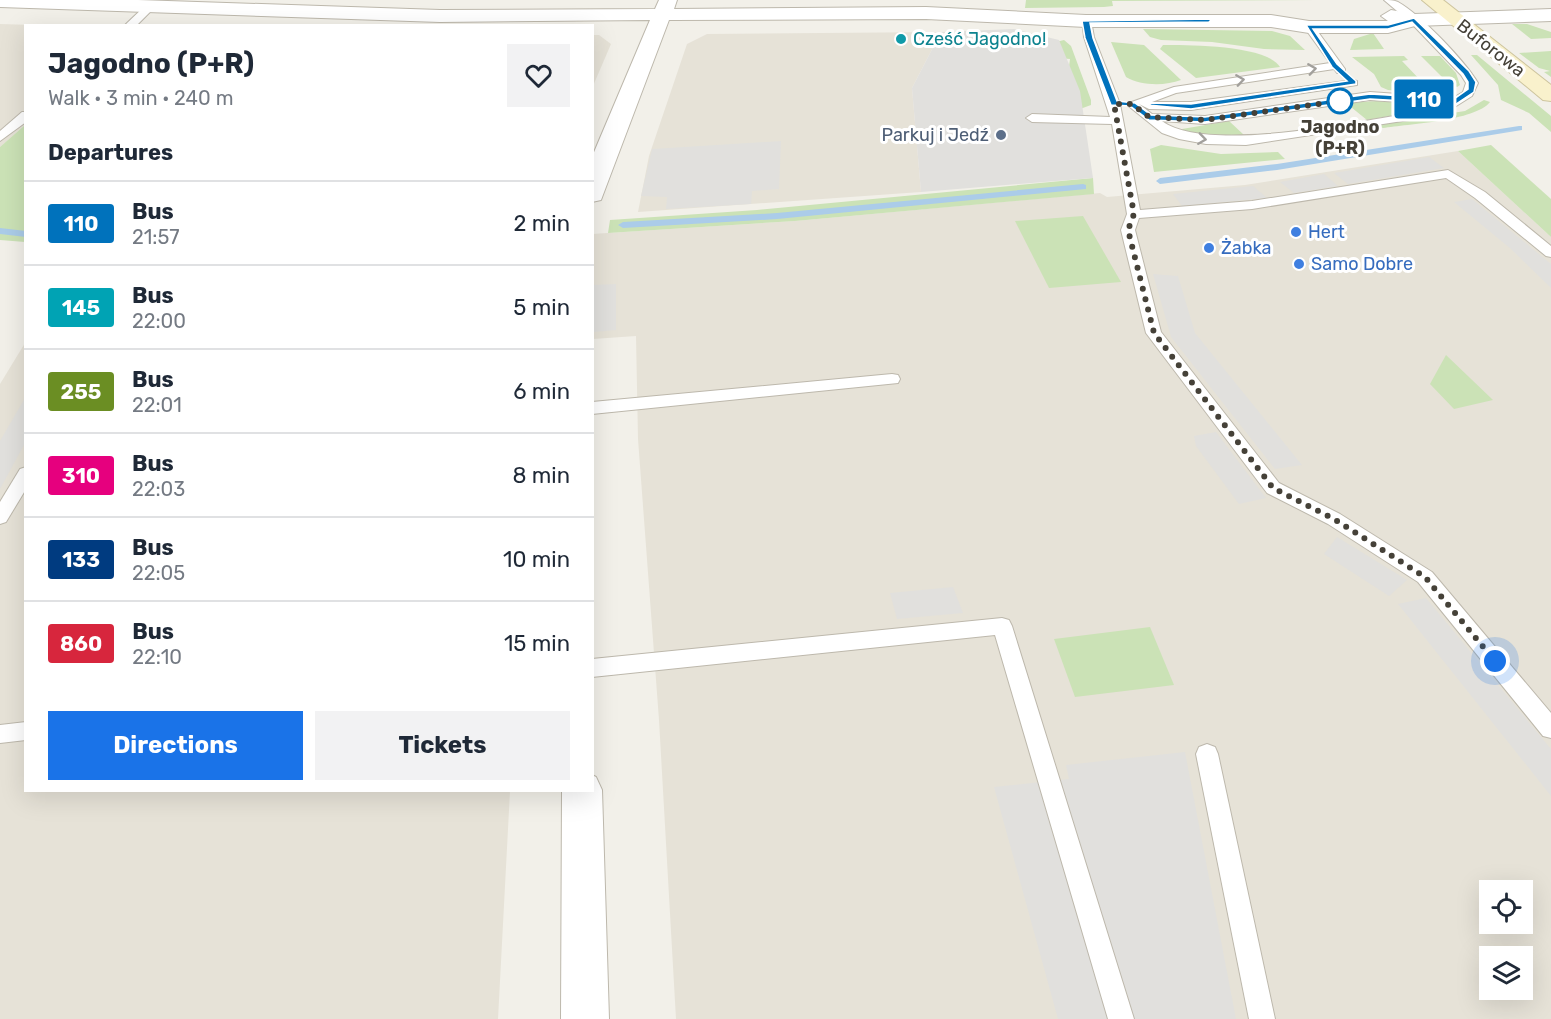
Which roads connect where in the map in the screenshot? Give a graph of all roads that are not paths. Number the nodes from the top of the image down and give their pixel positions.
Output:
1 (1389, 0) edge
2 (1431, 0) edge
3 (1522, 0) edge
4 (0, 2) edge
5 (47, 2) edge
6 (666, 7) edge
7 (150, 8) junction
8 (1549, 16) edge
9 (1454, 19) junction
10 (1414, 20) junction
11 (1086, 21) junction
12 (1271, 21) junction
13 (131, 24) edge
14 (1308, 27) junction
15 (1334, 66) junction
16 (1353, 82) junction
17 (1551, 94) edge
18 (1370, 96) junction
19 (1456, 102) junction
20 (1114, 104) junction
21 (1132, 104) junction
22 (24, 117) edge
23 (1149, 117) junction
24 (1032, 118) dead end
25 (1118, 122) junction
26 (0, 137) edge
27 (594, 189) edge
28 (1134, 214) junction
29 (1551, 253) edge
30 (892, 379) dead end
31 (594, 408) edge
32 (24, 476) edge
33 (0, 517) edge
34 (594, 668) edge
35 (1551, 729) edge
36 (24, 731) edge
37 (0, 734) edge
38 (1207, 754) dead end
39 (582, 792) edge
40 (585, 1019) edge
41 (1121, 1019) edge
42 (1262, 1019) edge

1 - 10 lane
2 - 9 main road, Buforowa
3 - 8 street
4 - 5 street
5 - 7 street
6 - 7 street
6 - 11 street
6 - 27 street
7 - 13 lane
8 - 9 street
9 - 10 street
9 - 17 main road, Buforowa
10 - 12 street
10 - 14 street
10 - 19 lane
11 - 12 street
11 - 20 lane
12 - 14 street
14 - 15 lane
15 - 16 lane
21 -> 15 lane
16 - 18 lane
16 - 21 lane
18 - 19 lane
18 - 23 lane
23 -> 19 lane
20 - 21 lane
20 - 25 lane
21 - 23 lane
22 - 26 lane
24 - 25 lane
25 - 28 lane
28 - 29 lane
28 - 35 lane
30 - 31 lane
32 - 33 lane
34 - 41 lane
36 - 37 lane
38 - 42 lane
39 - 40 street

